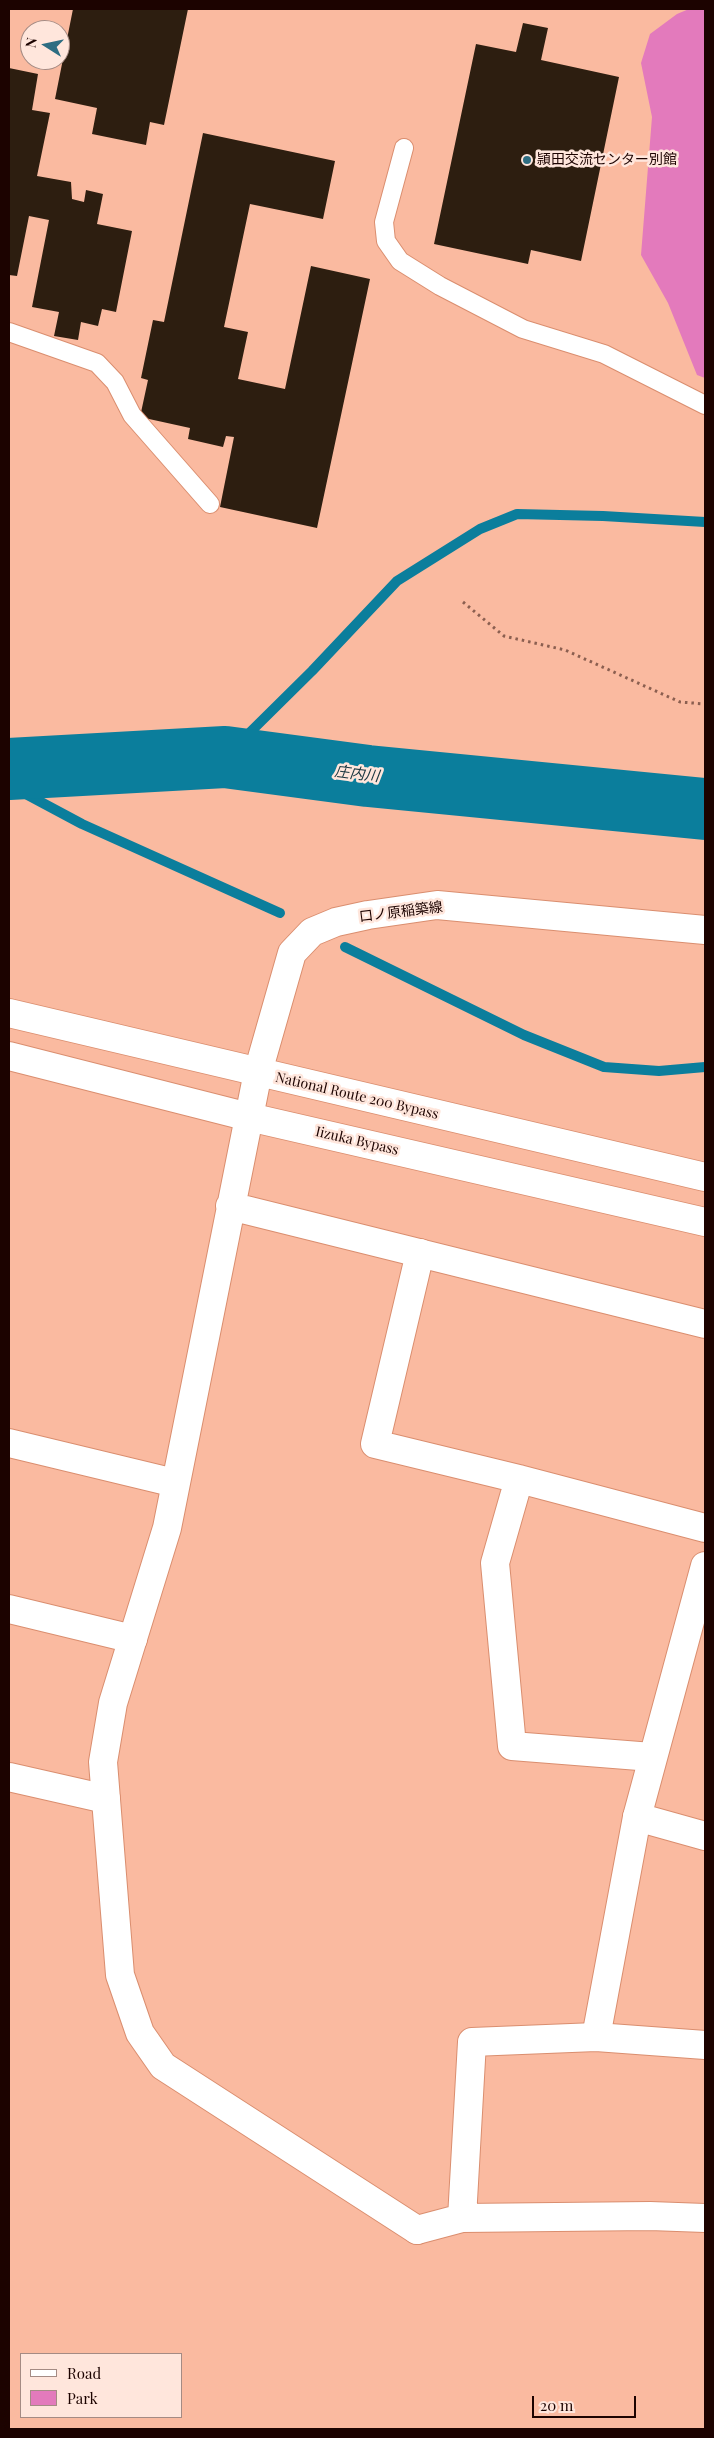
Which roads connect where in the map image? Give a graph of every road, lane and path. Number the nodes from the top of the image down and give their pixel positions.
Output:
1 (404, 148) dead end
2 (9, 332) edge
3 (705, 405) edge
4 (210, 504) dead end
5 (463, 602) dead end
6 (705, 704) edge
7 (705, 930) edge
8 (9, 1014) edge
9 (9, 1056) edge
10 (258, 1072) junction
11 (249, 1117) junction
12 (705, 1177) edge
13 (230, 1206) junction
14 (705, 1222) edge
15 (420, 1253) junction
16 (705, 1324) edge
17 (9, 1443) edge
18 (519, 1479) junction
19 (175, 1483) junction
20 (705, 1528) edge
21 (705, 1566) edge
22 (700, 1602) edge
23 (9, 1609) edge
24 (133, 1639) junction
25 (652, 1757) junction
26 (9, 1777) edge
27 (106, 1799) junction
28 (637, 1817) junction
29 (705, 1836) edge
30 (596, 2037) junction
31 (705, 2044) edge
32 (462, 2218) junction
33 (705, 2218) edge

1 - 3 lane
2 - 4 lane
5 - 6 path
7 - 10 main road, 口ノ原稲築線
8 - 10 main road, National Route 200 Bypass
9 - 11 main road, Iizuka Bypass
10 - 11 main road, 口ノ原稲築線
10 - 12 main road, National Route 200 Bypass
11 - 13 main road, 口ノ原稲築線
11 - 14 main road, Iizuka Bypass
13 - 15 main road
13 - 19 main road, 口ノ原稲築線
15 - 16 main road
15 - 18 main road
17 - 19 main road
18 - 20 main road
18 - 25 main road
19 - 24 main road, 口ノ原稲築線
21 - 22 main road
22 - 25 main road
23 - 24 main road
24 - 27 main road, 口ノ原稲築線
25 - 28 main road
26 - 27 main road
27 - 32 main road, 口ノ原稲築線
28 - 29 main road
28 - 30 main road
30 - 31 main road
30 - 32 main road
32 - 33 main road

